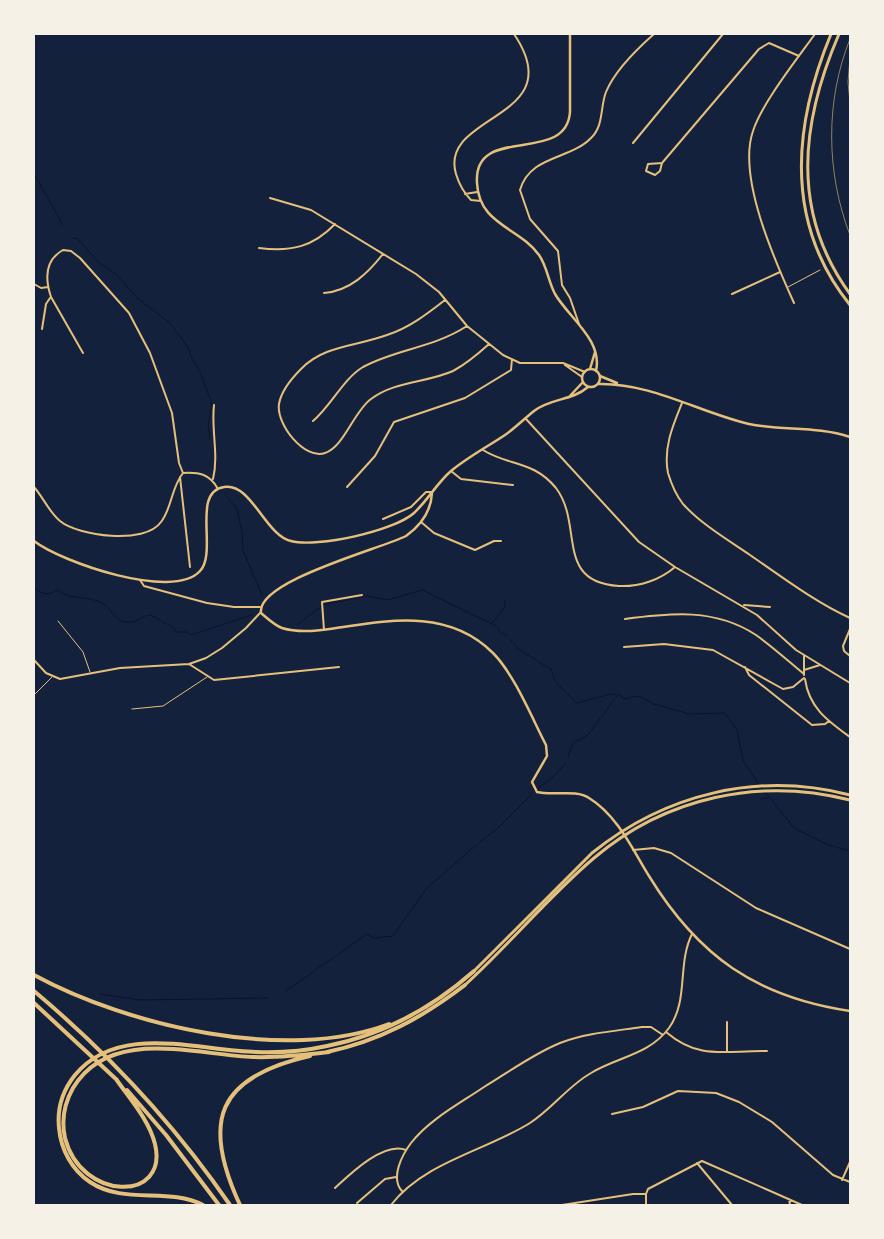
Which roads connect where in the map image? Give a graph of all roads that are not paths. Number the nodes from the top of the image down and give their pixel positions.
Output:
1 (514, 34) edge
2 (570, 34) edge
3 (654, 34) edge
4 (723, 34) edge
5 (814, 34) edge
6 (831, 34) edge
7 (838, 34) edge
8 (799, 56) junction
9 (633, 143) dead end
10 (662, 163) junction
11 (478, 191) junction
12 (465, 194) junction
13 (270, 198) dead end
14 (481, 201) junction
15 (335, 224) junction
16 (260, 248) dead end
17 (383, 254) junction
18 (820, 270) dead end
19 (780, 272) junction
20 (34, 284) edge
21 (48, 287) junction
22 (787, 288) junction
23 (324, 293) dead end
24 (732, 294) dead end
25 (850, 294) edge
26 (50, 297) junction
27 (445, 300) junction
28 (794, 303) dead end
29 (850, 305) edge
30 (467, 326) junction
31 (42, 329) dead end
32 (581, 329) junction
33 (489, 344) junction
34 (596, 351) junction
35 (83, 353) dead end
36 (512, 359) junction
37 (563, 363) junction
38 (590, 369) junction
39 (596, 371) junction
40 (585, 372) junction
41 (600, 376) junction
42 (582, 377) junction
43 (583, 382) junction
44 (598, 384) junction
45 (620, 384) junction
46 (588, 387) junction
47 (568, 398) junction
48 (683, 402) junction
49 (214, 405) dead end
50 (526, 419) junction
51 (313, 421) dead end
52 (850, 437) edge
53 (483, 450) junction
54 (451, 471) junction
55 (183, 473) junction
56 (180, 477) junction
57 (212, 479) junction
58 (513, 485) dead end
59 (34, 487) edge
60 (347, 487) dead end
61 (218, 489) junction
62 (432, 492) junction
63 (383, 519) dead end
64 (421, 522) junction
65 (34, 541) edge
66 (501, 541) dead end
67 (190, 567) dead end
68 (675, 567) junction
69 (140, 580) junction
70 (362, 595) dead end
71 (742, 605) junction
72 (260, 607) junction
73 (770, 607) dead end
74 (261, 613) junction
75 (850, 618) edge
76 (625, 619) dead end
77 (58, 621) dead end
78 (850, 629) edge
79 (324, 630) junction
80 (624, 647) dead end
81 (804, 655) junction
82 (850, 656) edge
83 (34, 660) edge
84 (189, 664) junction
85 (820, 665) junction
86 (339, 667) dead end
87 (746, 668) junction
88 (804, 670) junction
89 (90, 673) junction
90 (804, 674) junction
91 (52, 677) junction
92 (207, 677) junction
93 (804, 678) junction
94 (850, 683) edge
95 (34, 694) edge
96 (132, 709) dead end
97 (829, 721) junction
98 (850, 737) edge
99 (850, 795) edge
100 (850, 800) edge
101 (633, 850) junction
102 (692, 934) junction
103 (850, 948) edge
104 (474, 972) joint
105 (34, 975) edge
106 (465, 985) joint
107 (34, 991) edge
108 (34, 1003) edge
109 (850, 1011) edge
110 (414, 1014) junction
111 (727, 1022) dead end
112 (666, 1032) junction
113 (663, 1035) junction
114 (727, 1051) junction
115 (767, 1051) dead end
116 (329, 1052) junction
117 (116, 1079) junction
118 (612, 1114) dead end
119 (406, 1150) junction
120 (697, 1162) junction
121 (850, 1162) edge
122 (396, 1177) junction
123 (842, 1180) junction
124 (850, 1182) edge
125 (335, 1188) dead end
126 (402, 1191) junction
127 (646, 1194) junction
128 (789, 1199) junction
129 (356, 1203) dead end
130 (204, 1205) edge
131 (219, 1205) edge
132 (230, 1205) edge
133 (240, 1205) edge
134 (391, 1205) edge
135 (562, 1205) edge
136 (646, 1205) edge
137 (732, 1205) edge
138 (790, 1205) edge
139 (802, 1205) edge

1 - 12 street
2 - 11 street
3 - 32 street
4 - 9 street
5 - 8 street
6 - 29 highway
7 - 25 highway
8 - 10 street
8 - 19 street
10 - 10 street
11 - 12 street
11 - 14 street
12 - 14 street
13 - 15 street
14 - 32 street
15 - 16 street
15 - 17 street
17 - 23 street
17 - 27 street
18 - 22 lane
19 - 22 street
19 - 24 street
20 - 21 street
21 - 26 street
21 - 55 street
22 - 28 street
26 - 31 street
26 - 35 street
27 - 30 street
27 - 33 street
30 - 33 street
30 - 51 street
32 - 34 street
33 - 36 street
34 - 38 street
34 - 39 street
36 - 37 street
36 - 60 street
37 - 40 street
37 - 42 street
38 - 39 street
38 - 40 street
39 - 41 street
40 - 42 street
41 - 44 street
41 - 45 street
42 - 43 street
43 - 46 street
43 - 47 street
44 - 45 street
44 - 46 street
45 - 48 street
46 - 47 street
47 - 50 street
48 - 52 street
48 - 75 street
49 - 57 street
50 - 53 street
50 - 68 street
53 - 54 street
53 - 68 street
54 - 58 street
54 - 62 street
55 - 56 street
55 - 57 street
56 - 59 street
56 - 67 street
57 - 61 street
61 - 62 street
61 - 69 street
62 - 63 street
62 - 64 street
64 - 66 street
64 - 72 street
65 - 69 street
68 - 71 street
69 - 72 street
70 - 79 street
71 - 73 street
71 - 81 street
72 - 74 street
74 - 79 street
74 - 84 street
76 - 90 street
77 - 89 lane
78 - 82 street
79 - 101 street
80 - 87 street
81 - 85 street
81 - 88 street
83 - 91 street
84 - 89 street
84 - 92 street
85 - 88 street
85 - 94 street
86 - 92 street
87 - 93 street
87 - 97 street
88 - 90 street
89 - 91 street
90 - 93 street
91 - 95 lane
92 - 96 lane
93 - 97 street
97 - 98 street
99 - 104 highway
100 - 106 highway
101 - 102 street
101 - 103 street
102 - 109 street
102 - 112 street
104 - 110 highway
105 - 110 highway
106 - 116 highway
107 - 132 highway
108 - 117 highway
110 - 130 highway
111 - 114 street
112 - 113 street
112 - 114 street
113 - 119 street
113 - 126 street
114 - 115 street
116 - 117 highway
116 - 133 highway
117 - 131 highway
118 - 123 street
119 - 122 street
119 - 125 street
120 - 127 street
120 - 128 street
120 - 137 street
121 - 123 street
122 - 126 street
122 - 129 street
123 - 124 street
126 - 134 street
127 - 135 street
127 - 136 street
128 - 138 street
128 - 139 street

